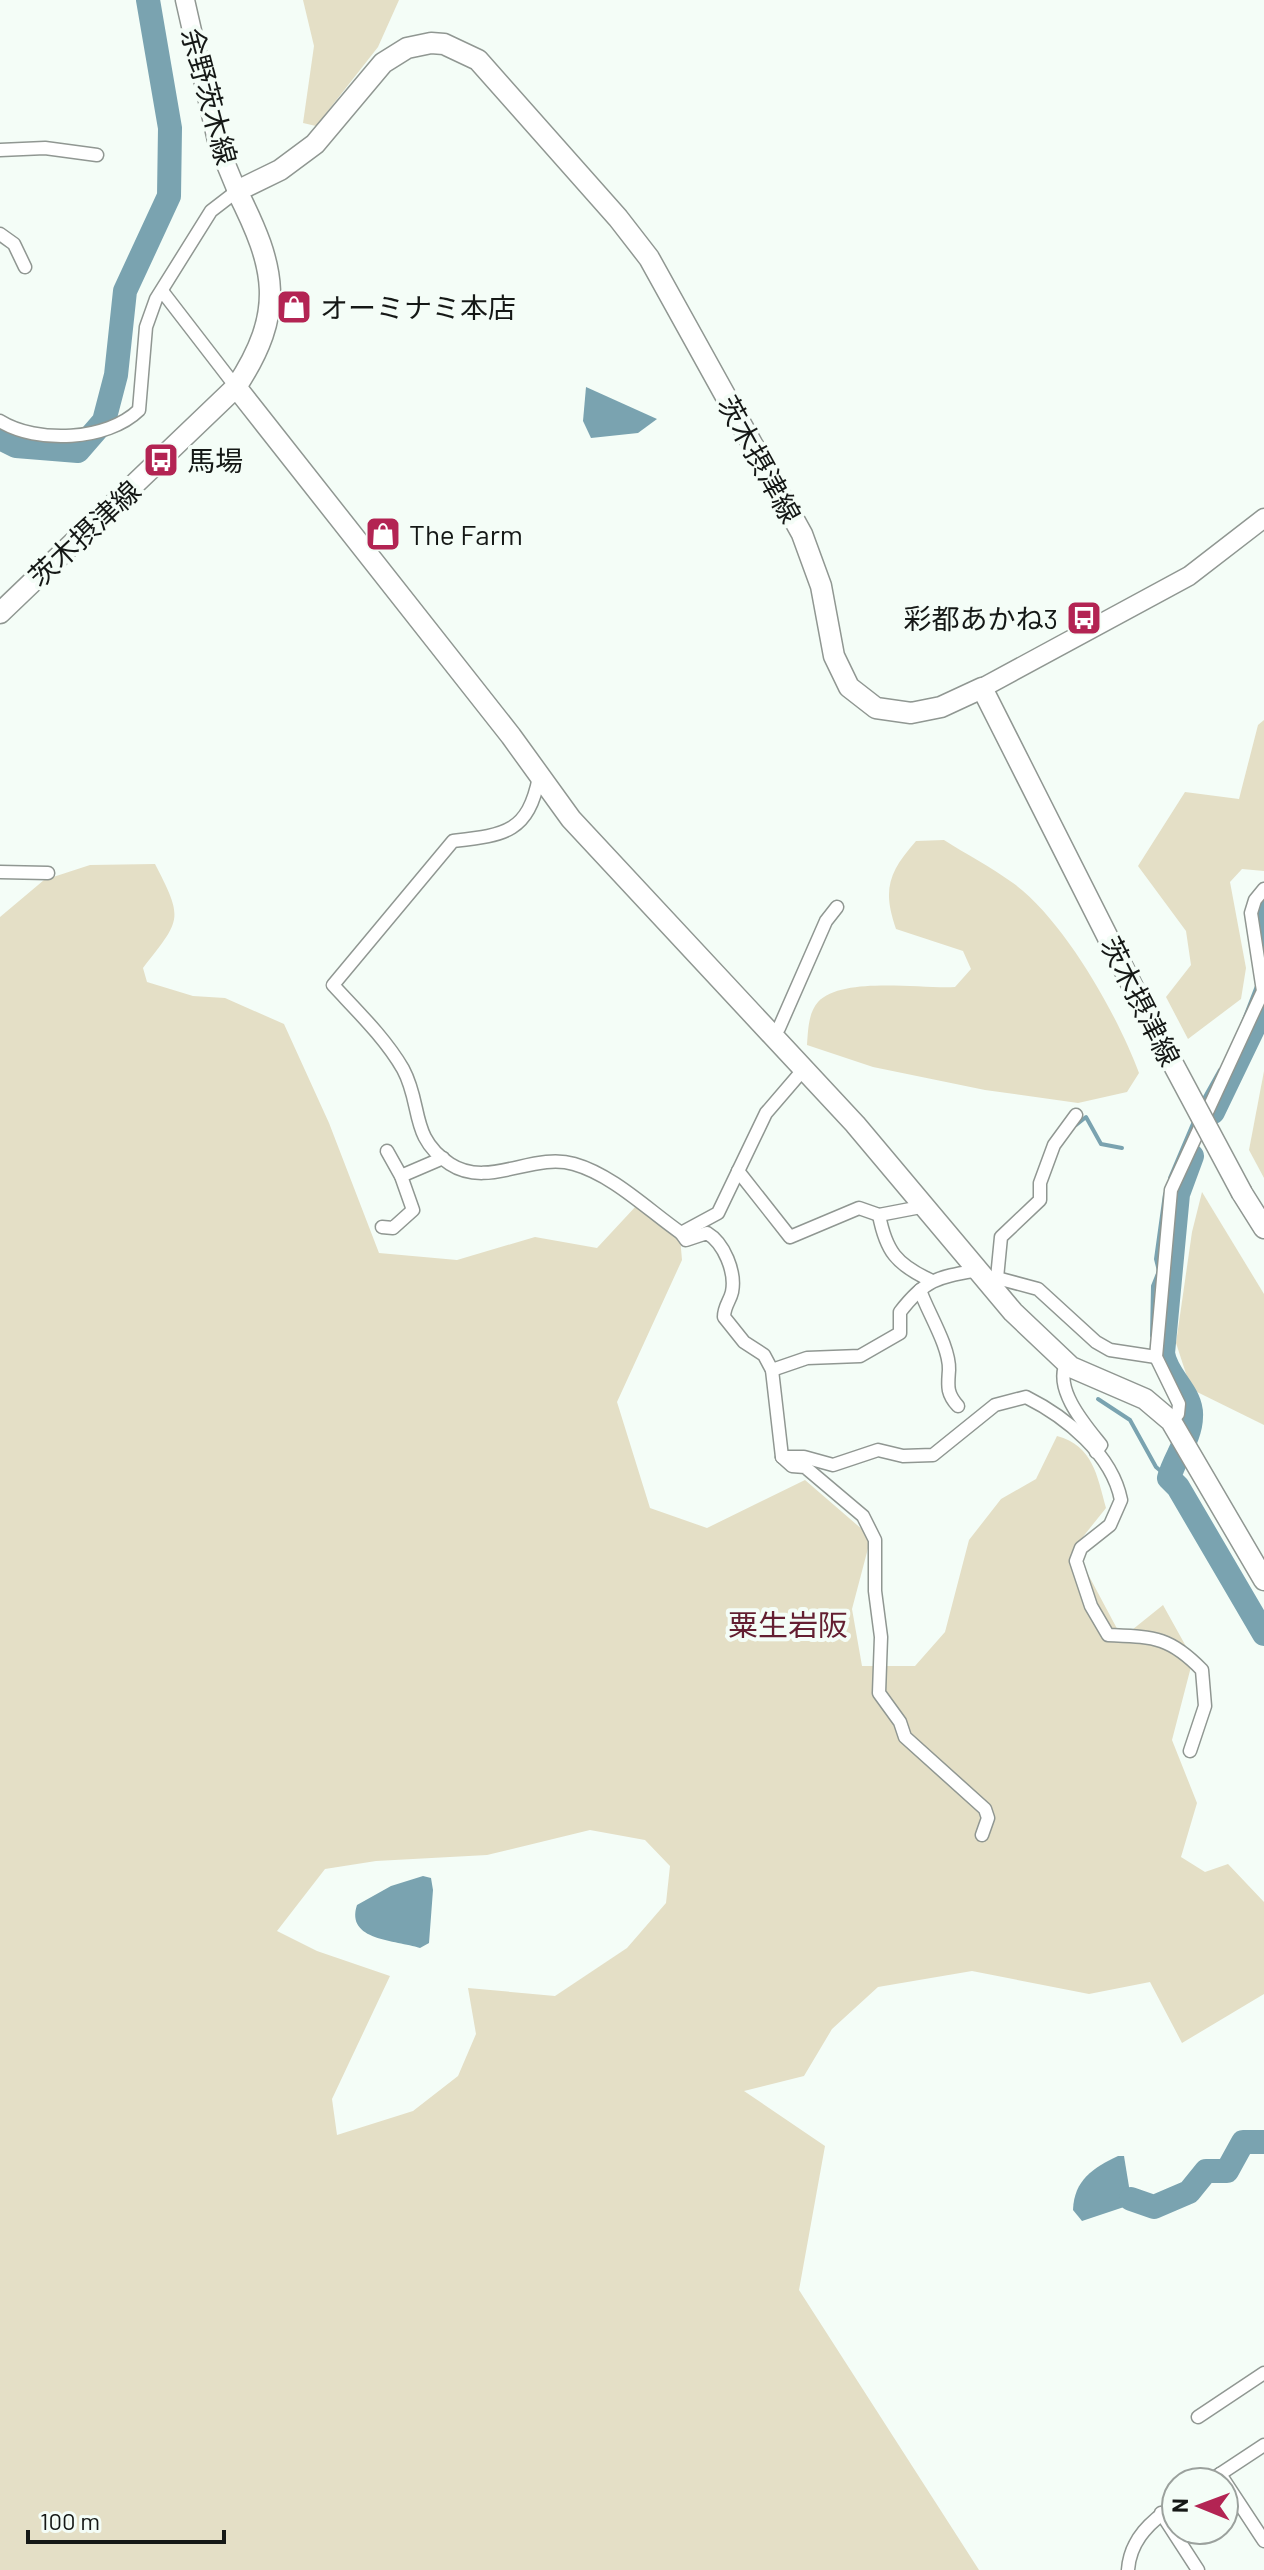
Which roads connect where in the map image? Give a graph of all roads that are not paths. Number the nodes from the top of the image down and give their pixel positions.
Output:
1 (185, 0) edge
2 (0, 150) edge
3 (97, 155) dead end
4 (237, 191) junction
5 (0, 234) edge
6 (25, 267) dead end
7 (162, 291) junction
8 (236, 387) junction
9 (0, 421) edge
10 (1264, 518) edge
11 (0, 613) edge
12 (982, 688) junction
13 (539, 777) junction
14 (0, 872) edge
15 (48, 873) dead end
16 (1264, 889) edge
17 (837, 907) dead end
18 (771, 1033) junction
19 (803, 1070) junction
20 (1076, 1115) dead end
21 (387, 1151) dead end
22 (443, 1158) junction
23 (738, 1171) junction
24 (401, 1176) junction
25 (926, 1206) junction
26 (879, 1215) junction
27 (382, 1227) dead end
28 (1264, 1228) edge
29 (681, 1233) junction
30 (995, 1279) junction
31 (930, 1280) junction
32 (920, 1290) junction
33 (1156, 1357) junction
34 (1066, 1364) junction
35 (772, 1370) junction
36 (958, 1406) dead end
37 (1179, 1433) junction
38 (1096, 1452) junction
39 (782, 1457) junction
40 (1264, 1580) edge
41 (1190, 1751) dead end
42 (982, 1835) dead end
43 (1264, 2373) edge
44 (1198, 2417) dead end
45 (1264, 2445) edge
46 (1232, 2466) edge
47 (1240, 2504) edge
48 (1160, 2514) edge
49 (1264, 2541) edge
50 (1182, 2546) edge
51 (1128, 2570) edge
52 (1198, 2570) edge

1 - 4 street, 余野茨木線
2 - 3 street
4 - 7 street
4 - 8 main road, 茨木摂津線
4 - 12 main road, 茨木摂津線
5 - 6 street
7 - 8 street
7 - 9 street
8 - 11 main road, 茨木摂津線
8 - 13 main road
10 - 12 street
12 - 28 main road, 茨木摂津線, bridge
13 - 18 main road
13 - 22 street
14 - 15 street
16 - 33 street
17 - 18 street
18 - 19 main road
19 - 23 street
19 - 25 main road
20 - 30 street
21 - 24 street
22 - 24 street
22 - 29 street
23 - 26 street
23 - 29 street
24 - 27 street
25 - 26 street
25 - 30 main road
26 - 31 street
29 - 35 street
30 - 31 street
30 - 33 street
30 - 34 main road
31 - 32 street
32 - 35 street
32 - 36 street
33 - 37 street
34 - 37 main road
34 - 38 street
35 - 39 street
37 - 40 main road
38 - 39 street
38 - 41 street
39 - 42 street
43 - 44 street
45 - 46 street
47 - 49 street
48 - 51 street
50 - 52 street

